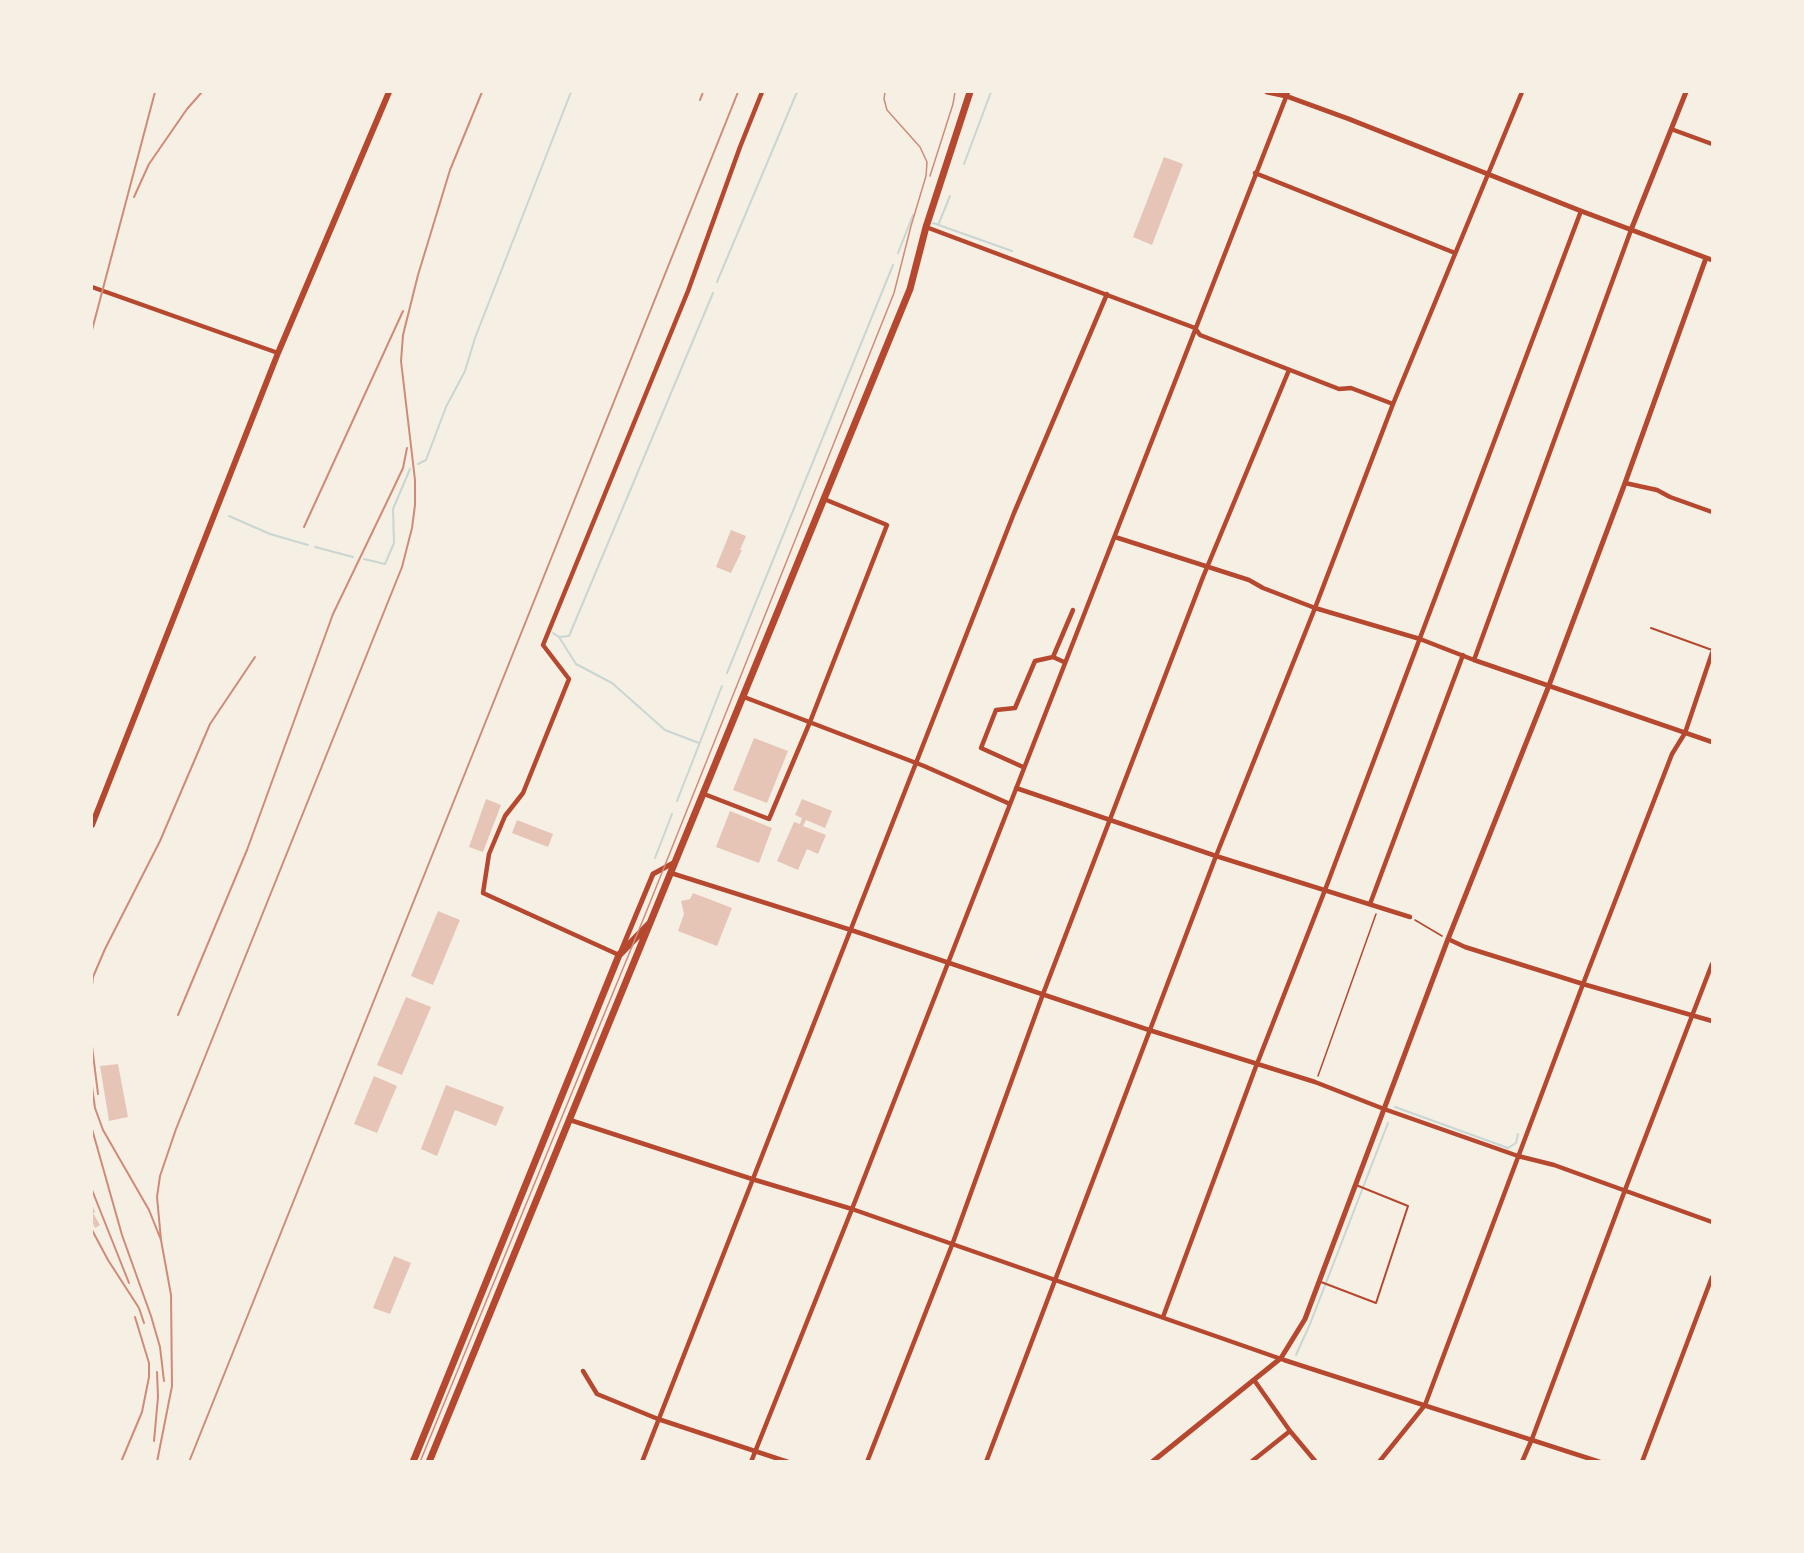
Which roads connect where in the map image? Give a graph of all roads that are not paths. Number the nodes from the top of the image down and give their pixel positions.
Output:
1 (389, 92) edge
2 (762, 92) edge
3 (970, 92) edge
4 (1267, 92) edge
5 (1522, 92) edge
6 (1686, 92) edge
7 (1287, 94) edge
8 (1671, 129) junction
9 (1713, 144) edge
10 (1255, 173) junction
11 (1489, 174) junction
12 (1581, 211) junction
13 (926, 227) junction
14 (1631, 230) junction
15 (1455, 253) junction
16 (1706, 258) junction
17 (1713, 260) edge
18 (92, 286) edge
19 (1107, 294) junction
20 (1195, 328) junction
21 (278, 353) junction
22 (1288, 370) junction
23 (1393, 404) junction
24 (1625, 483) junction
25 (825, 499) junction
26 (1713, 512) edge
27 (1114, 537) junction
28 (1207, 567) junction
29 (1315, 608) junction
30 (1072, 610) dead end
31 (1651, 628) dead end
32 (1420, 639) junction
33 (1713, 652) edge
34 (1463, 655) junction
35 (1053, 657) junction
36 (1474, 660) junction
37 (1064, 662) junction
38 (1549, 684) junction
39 (744, 697) junction
40 (810, 722) junction
41 (1685, 733) junction
42 (1713, 742) edge
43 (916, 763) junction
44 (1023, 767) junction
45 (1016, 788) junction
46 (704, 794) junction
47 (1010, 804) junction
48 (1111, 821) junction
49 (92, 825) edge
50 (1216, 856) junction
51 (676, 861) junction
52 (671, 873) junction
53 (1325, 890) junction
54 (1370, 904) junction
55 (1410, 916) road end
56 (651, 922) junction
57 (851, 930) junction
58 (1448, 939) junction
59 (619, 955) junction
60 (948, 962) junction
61 (1713, 964) edge
62 (1583, 984) junction
63 (1043, 994) junction
64 (1693, 1014) junction
65 (1713, 1021) edge
66 (1149, 1030) junction
67 (1257, 1064) junction
68 (1384, 1109) junction
69 (570, 1120) junction
70 (1518, 1156) junction
71 (752, 1179) junction
72 (1358, 1186) junction
73 (1625, 1190) junction
74 (852, 1209) junction
75 (1713, 1222) edge
76 (952, 1245) junction
77 (1713, 1277) edge
78 (1055, 1281) junction
79 (1322, 1282) junction
80 (1163, 1317) junction
81 (1281, 1359) junction
82 (583, 1371) dead end
83 (1254, 1380) junction
84 (1425, 1405) junction
85 (658, 1419) junction
86 (1290, 1431) junction
87 (1532, 1439) junction
88 (755, 1451) junction
89 (413, 1461) edge
90 (429, 1461) edge
91 (642, 1461) edge
92 (752, 1461) edge
93 (788, 1461) edge
94 (867, 1461) edge
95 (986, 1461) edge
96 (1152, 1461) edge
97 (1251, 1461) edge
98 (1316, 1461) edge
99 (1378, 1461) edge
100 (1522, 1461) edge
101 (1600, 1461) edge
102 (1642, 1461) edge

1 - 21 main road
2 - 59 street
3 - 13 main road
4 - 7 street
5 - 11 street
6 - 8 street
7 - 10 street
7 - 11 street
8 - 9 street
8 - 14 street
10 - 15 street
10 - 20 street
11 - 12 street
11 - 15 street
12 - 14 street
12 - 32 street
13 - 19 street
13 - 25 main road
14 - 16 street
14 - 36 street
15 - 23 street
16 - 17 street
16 - 24 street
18 - 21 street
19 - 20 street
19 - 43 street
20 - 22 street
20 - 27 street
21 - 49 main road
22 - 23 street
22 - 28 street
23 - 29 street
24 - 26 street
24 - 38 street
25 - 39 main road
25 - 40 street
27 - 28 street
27 - 37 street
28 - 29 street
28 - 48 street
29 - 32 street
29 - 50 street
30 - 35 street
31 - 33 lane
32 - 34 street
32 - 53 street
33 - 41 street
34 - 36 street
34 - 54 street
35 - 37 street
35 - 44 street
36 - 38 street
37 - 44 street
38 - 41 street
38 - 58 street
39 - 40 street
39 - 46 main road
40 - 43 street
40 - 46 street
41 - 42 street
41 - 62 street
43 - 47 street
43 - 57 street
44 - 45 street
45 - 47 street
45 - 48 street
46 - 51 main road
47 - 60 street
48 - 50 street
48 - 63 street
50 - 53 street
50 - 66 street
51 - 52 main road
51 - 59 street
52 - 56 main road
52 - 57 street
53 - 54 street
53 - 67 street
54 - 55 street
56 - 59 main road
56 - 69 main road
57 - 60 street
57 - 71 street
58 - 62 street
58 - 68 street
59 - 89 main road
60 - 63 street
60 - 74 street
61 - 64 street
62 - 64 street
62 - 70 street
63 - 66 street
63 - 76 street
64 - 65 street
64 - 73 street
66 - 67 street
66 - 78 street
67 - 68 street
67 - 80 street
68 - 70 street
68 - 72 street
69 - 71 street
69 - 90 main road
70 - 73 street
70 - 84 street
71 - 74 street
71 - 85 street
72 - 79 street
72 - 79 lane
73 - 75 street
73 - 87 street
74 - 76 street
74 - 88 street
76 - 78 street
76 - 94 street
77 - 102 street
78 - 80 street
78 - 95 street
79 - 81 street
80 - 81 street
81 - 83 street
81 - 84 street
82 - 85 street
83 - 86 street
83 - 96 street
84 - 87 street
84 - 99 street
85 - 88 street
85 - 91 street
86 - 97 street
86 - 98 street
87 - 100 street
87 - 101 street
88 - 92 street
88 - 93 street

